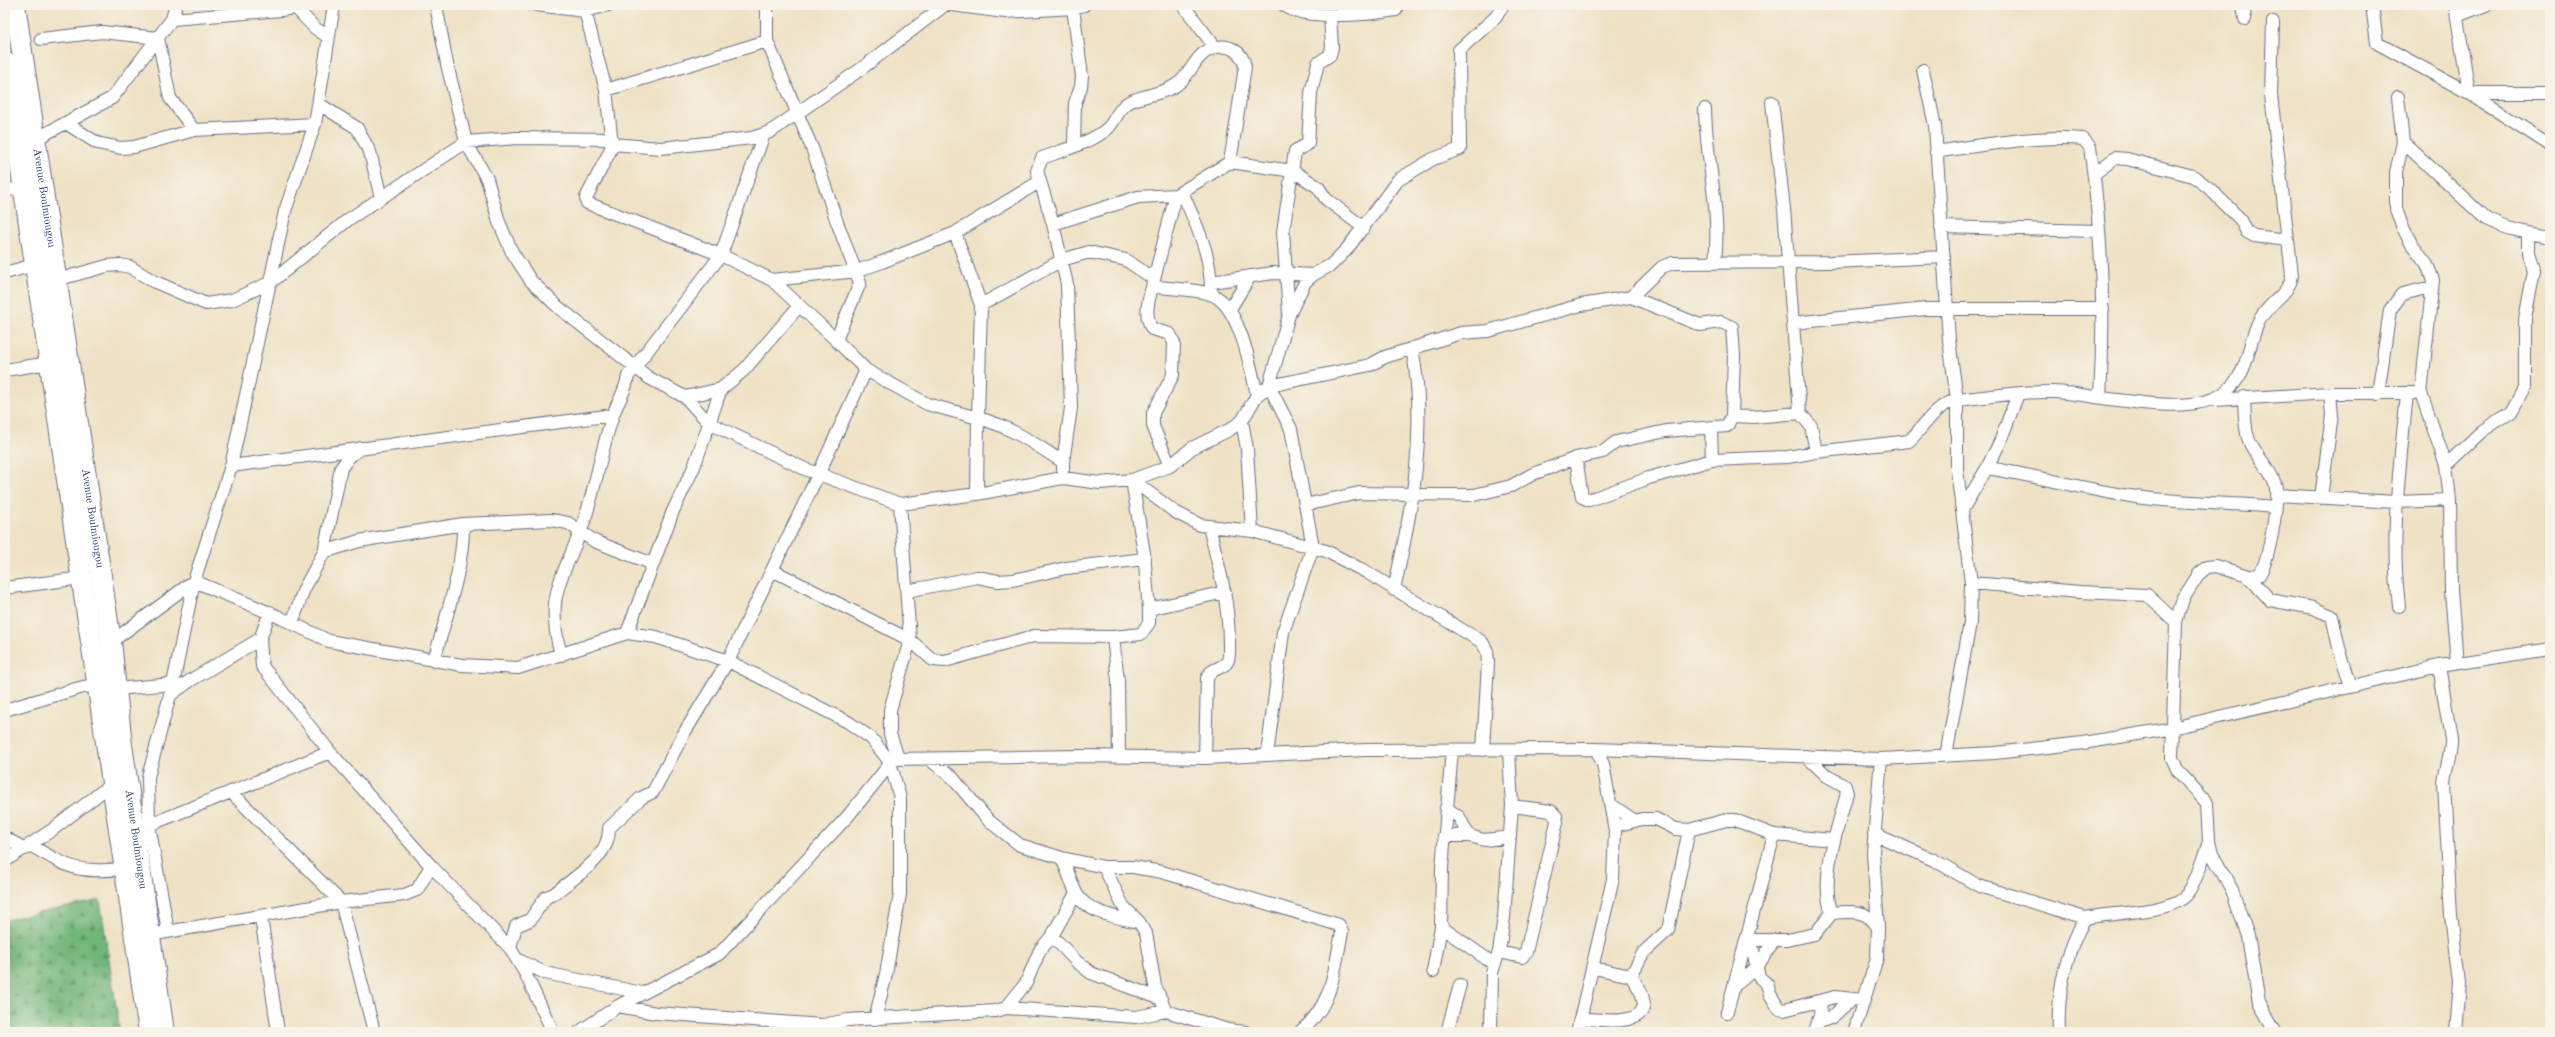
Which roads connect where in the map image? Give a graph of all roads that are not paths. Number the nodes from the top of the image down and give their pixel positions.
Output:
1 (15, 5) edge
2 (176, 5) edge
3 (334, 5) edge
4 (436, 5) edge
5 (536, 5) edge
6 (608, 5) edge
7 (767, 5) edge
8 (1184, 5) edge
9 (1284, 5) edge
10 (1503, 5) edge
11 (2243, 5) edge
12 (2372, 5) edge
13 (2486, 5) edge
14 (296, 6) edge
15 (944, 6) edge
16 (1079, 7) edge
17 (1396, 10) dead end
18 (2456, 10) edge
19 (585, 11) junction
20 (1330, 15) junction
21 (172, 19) junction
22 (2245, 19) dead end
23 (2273, 22) dead end
24 (328, 37) junction
25 (158, 38) junction
26 (41, 39) dead end
27 (767, 41) junction
28 (1215, 47) junction
29 (5, 62) edge
30 (1923, 70) dead end
31 (606, 90) junction
32 (2469, 93) junction
33 (2550, 93) edge
34 (2398, 97) dead end
35 (1772, 102) dead end
36 (319, 104) junction
37 (1704, 109) dead end
38 (797, 114) junction
39 (66, 123) junction
40 (315, 124) junction
41 (194, 130) junction
42 (764, 134) junction
43 (34, 140) junction
44 (612, 141) junction
45 (466, 142) junction
46 (2403, 142) junction
47 (1074, 145) junction
48 (2550, 145) edge
49 (1936, 152) junction
50 (1230, 162) junction
51 (1293, 171) junction
52 (2094, 174) junction
53 (1039, 182) junction
54 (14, 189) edge
55 (1179, 193) junction
56 (381, 198) junction
57 (1053, 224) junction
58 (1941, 227) junction
59 (1364, 228) junction
60 (2099, 230) junction
61 (955, 233) junction
62 (2528, 234) junction
63 (2550, 237) edge
64 (2288, 240) junction
65 (721, 255) junction
66 (1944, 257) junction
67 (1062, 260) junction
68 (1715, 261) junction
69 (1788, 262) junction
70 (34, 265) junction
71 (857, 271) junction
72 (5, 273) edge
73 (1285, 273) junction
74 (1313, 274) junction
75 (1250, 276) junction
76 (56, 280) junction
77 (772, 280) junction
78 (271, 282) junction
79 (1212, 282) junction
80 (1153, 283) junction
81 (2432, 287) junction
82 (1211, 294) junction
83 (1631, 297) junction
84 (981, 305) junction
85 (799, 306) junction
86 (1230, 309) junction
87 (2103, 309) junction
88 (1947, 310) junction
89 (1289, 314) junction
90 (1793, 323) junction
91 (836, 340) junction
92 (1412, 348) junction
93 (49, 363) junction
94 (635, 367) junction
95 (5, 370) edge
96 (866, 370) junction
97 (1269, 386) junction
98 (721, 390) junction
99 (2330, 392) junction
100 (2421, 393) junction
101 (2018, 394) junction
102 (2378, 394) junction
103 (2407, 394) junction
104 (1257, 395) junction
105 (685, 397) junction
106 (2100, 397) junction
107 (2244, 397) junction
108 (1957, 400) junction
109 (2211, 400) junction
110 (1800, 413) junction
111 (613, 415) junction
112 (1732, 416) junction
113 (978, 418) junction
114 (1242, 421) junction
115 (708, 423) junction
116 (1711, 428) junction
117 (363, 447) junction
118 (1816, 452) junction
119 (1576, 458) junction
120 (1712, 460) junction
121 (1063, 462) junction
122 (2446, 465) junction
123 (231, 466) junction
124 (1170, 466) junction
125 (1987, 468) junction
126 (819, 473) junction
127 (1063, 478) junction
128 (1132, 480) junction
129 (1413, 493) junction
130 (977, 494) junction
131 (2321, 498) junction
132 (2450, 500) junction
133 (2276, 501) junction
134 (2396, 502) junction
135 (900, 504) junction
136 (1305, 504) junction
137 (1962, 510) junction
138 (463, 524) junction
139 (1209, 527) junction
140 (581, 531) junction
141 (1252, 531) junction
142 (1313, 547) junction
143 (324, 552) junction
144 (1145, 559) junction
145 (653, 564) junction
146 (772, 570) junction
147 (2248, 576) junction
148 (82, 578) junction
149 (194, 581) junction
150 (1971, 583) junction
151 (5, 588) edge
152 (1394, 590) junction
153 (907, 591) junction
154 (1225, 592) junction
155 (2399, 606) dead end
156 (1149, 609) junction
157 (270, 612) junction
158 (2176, 622) junction
159 (292, 624) junction
160 (627, 633) junction
161 (1112, 637) junction
162 (260, 639) junction
163 (910, 640) junction
164 (111, 642) junction
165 (2550, 649) edge
166 (561, 655) junction
167 (434, 661) junction
168 (728, 661) junction
169 (2457, 663) junction
170 (2439, 666) junction
171 (173, 684) junction
172 (2351, 686) junction
173 (108, 687) junction
174 (170, 695) junction
175 (5, 710) edge
176 (2172, 728) junction
177 (1596, 749) junction
178 (1452, 750) junction
179 (1483, 750) junction
180 (1509, 751) junction
181 (330, 752) junction
182 (1267, 755) junction
183 (1806, 756) junction
184 (1946, 756) junction
185 (1119, 757) junction
186 (1205, 758) junction
187 (929, 759) junction
188 (1881, 759) junction
189 (894, 760) junction
190 (113, 783) junction
191 (232, 794) junction
192 (1610, 804) junction
193 (1512, 806) junction
194 (1446, 808) junction
195 (1634, 821) junction
196 (149, 826) junction
197 (1614, 826) junction
198 (1689, 830) junction
199 (1774, 834) junction
200 (1874, 834) junction
201 (1444, 836) junction
202 (1469, 836) junction
203 (1510, 837) junction
204 (5, 838) edge
205 (1834, 840) junction
206 (2208, 841) junction
207 (28, 847) junction
208 (1062, 858) junction
209 (5, 861) edge
210 (431, 866) junction
211 (1104, 867) junction
212 (125, 869) junction
213 (1076, 894) junction
214 (341, 902) junction
215 (1832, 913) junction
216 (261, 917) junction
217 (2085, 918) junction
218 (1139, 922) junction
219 (1442, 928) junction
220 (1878, 928) junction
221 (159, 933) junction
222 (1052, 936) junction
223 (1747, 940) junction
224 (1773, 940) junction
225 (510, 948) junction
226 (1499, 952) junction
227 (517, 959) junction
228 (1494, 964) junction
229 (1594, 968) junction
230 (1756, 969) junction
231 (1433, 971) dead end
232 (1631, 976) junction
233 (1460, 985) dead end
234 (1734, 986) junction
235 (642, 992) junction
236 (1161, 999) junction
237 (1858, 1000) junction
238 (1821, 1001) junction
239 (618, 1006) junction
240 (1006, 1008) junction
241 (1166, 1011) junction
242 (1727, 1012) dead end
243 (1581, 1018) junction
244 (875, 1019) junction
245 (1816, 1027) edge
246 (149, 1032) edge
247 (164, 1032) edge
248 (278, 1032) edge
249 (374, 1032) edge
250 (553, 1032) edge
251 (579, 1032) edge
252 (1246, 1032) edge
253 (1300, 1032) edge
254 (1447, 1032) edge
255 (1491, 1032) edge
256 (1577, 1032) edge
257 (1854, 1032) edge
258 (2059, 1032) edge
259 (2276, 1032) edge
260 (2455, 1032) edge

1 - 43 highway, Avenue Boulmiougou
2 - 21 street
3 - 24 street
4 - 45 street
5 - 19 street
6 - 19 street
7 - 27 street
8 - 28 street
9 - 20 street
10 - 59 street
11 - 22 street
12 - 32 street
13 - 18 street
14 - 21 street
14 - 24 street
15 - 16 street
15 - 38 street
16 - 47 street
17 - 20 street
18 - 32 street
19 - 31 street
20 - 51 street
21 - 25 street
23 - 64 street
24 - 36 street
25 - 26 street
25 - 39 street
25 - 41 street
27 - 31 street
27 - 38 street
28 - 47 street
28 - 50 street
29 - 54 highway, Avenue Boulmiougou
30 - 49 street
31 - 44 street
32 - 33 street
32 - 48 street
34 - 46 street
35 - 69 street
36 - 40 street
36 - 56 street
37 - 68 street
38 - 42 street
38 - 71 street
39 - 41 street
39 - 43 street
40 - 41 street
40 - 78 street
42 - 44 street
42 - 65 street
43 - 76 highway, Avenue Boulmiougou
44 - 45 street
44 - 65 street
45 - 56 street
45 - 94 street
46 - 62 street
46 - 81 street
47 - 53 street
49 - 52 street
49 - 58 street
50 - 51 street
50 - 55 street
51 - 59 street
51 - 73 street
52 - 60 street
52 - 64 street
53 - 57 street
53 - 61 street
54 - 70 highway, Avenue Boulmiougou
55 - 57 street
55 - 79 street
55 - 80 street
56 - 78 street
57 - 67 street
58 - 60 street
58 - 66 street
59 - 74 street
60 - 87 street
61 - 71 street
61 - 84 street
62 - 63 street
62 - 122 street
64 - 109 street
65 - 77 street
65 - 94 street
66 - 69 street
66 - 88 street
67 - 80 street
67 - 84 street
67 - 121 street
68 - 69 street
68 - 83 street
69 - 90 street
70 - 72 street
70 - 93 highway, Avenue Boulmiougou
71 - 77 street
71 - 91 street
73 - 74 street
73 - 75 street
73 - 89 street
74 - 89 street
75 - 79 street
75 - 86 street
76 - 78 street
76 - 164 highway, Avenue Boulmiougou
77 - 85 street
78 - 123 street
79 - 82 street
80 - 82 street
80 - 124 street
81 - 100 street
81 - 102 street
82 - 86 street
83 - 92 street
83 - 112 street
84 - 113 street
85 - 91 street
85 - 98 street
86 - 104 street
87 - 88 street
87 - 106 street
88 - 90 street
88 - 108 street
89 - 97 street
90 - 110 street
91 - 96 street
92 - 97 street
92 - 129 street
93 - 95 street
93 - 148 highway, Avenue Boulmiougou
94 - 105 street
94 - 111 street
96 - 113 street
96 - 126 street
97 - 104 street
97 - 136 street
98 - 105 street
98 - 115 street
99 - 102 street
99 - 107 street
99 - 131 street
100 - 103 street
100 - 122 street
101 - 106 street
101 - 108 street
101 - 125 street
102 - 103 street
103 - 134 street
104 - 114 street
105 - 115 street
106 - 109 street
107 - 109 street
107 - 133 street
108 - 118 street
108 - 137 street
110 - 112 street
110 - 118 street
111 - 117 street
111 - 140 street
112 - 116 street
113 - 121 street
113 - 130 street
114 - 124 street
114 - 141 street
115 - 126 street
115 - 145 street
116 - 119 street
116 - 120 street
117 - 123 street
117 - 143 street
118 - 120 street
119 - 120 street
119 - 129 street
121 - 127 street
122 - 132 street
123 - 149 street
124 - 128 street
125 - 133 street
125 - 137 street
126 - 135 street
126 - 146 street
127 - 128 street
127 - 130 street
128 - 139 street
128 - 144 street
129 - 136 street
129 - 152 street
130 - 135 street
131 - 133 street
131 - 134 street
132 - 134 street
132 - 169 street
133 - 147 street
134 - 155 street
135 - 153 street
136 - 142 street
137 - 150 street
138 - 140 street
138 - 143 street
138 - 167 street
139 - 141 street
139 - 154 street
140 - 145 street
140 - 166 street
141 - 142 street
142 - 152 street
142 - 182 street
143 - 159 street
144 - 153 street
144 - 156 street
145 - 160 street
146 - 163 street
146 - 168 street
147 - 158 street
147 - 172 street
148 - 151 street
148 - 173 highway, Avenue Boulmiougou
149 - 157 street
149 - 164 street
149 - 171 street
150 - 158 street
150 - 184 street
152 - 179 street
153 - 163 street
154 - 156 street
154 - 186 street
156 - 161 street
157 - 159 street
157 - 162 street
158 - 176 street
159 - 167 street
160 - 166 street
160 - 168 street
161 - 163 street
161 - 185 street
162 - 174 street
162 - 181 street
163 - 189 street
164 - 173 highway, Avenue Boulmiougou
165 - 169 street
166 - 167 street
168 - 189 street
168 - 225 street
169 - 170 street
170 - 172 street
170 - 260 street
171 - 173 street
171 - 174 street
172 - 176 street
173 - 175 street
173 - 190 highway, Avenue Boulmiougou
173 - 221 highway, Avenue Boulmiougou
174 - 196 street
176 - 184 street
176 - 206 street
177 - 180 street
177 - 183 street
177 - 192 street
178 - 179 street
178 - 182 street
178 - 194 street
179 - 180 street
180 - 193 street
181 - 191 street
181 - 210 street
182 - 186 street
183 - 188 street
183 - 205 street
184 - 188 street
185 - 186 street
185 - 187 street
187 - 189 street
187 - 208 street
188 - 200 street
189 - 235 street
189 - 244 street
190 - 207 street
190 - 212 highway, Avenue Boulmiougou
191 - 196 street
191 - 214 street
192 - 195 street
192 - 197 street
193 - 203 street
193 - 226 street
194 - 201 street
194 - 202 street
195 - 197 street
195 - 198 street
196 - 221 street
197 - 229 street
198 - 199 street
198 - 232 street
199 - 205 street
199 - 223 street
200 - 217 street
200 - 220 street
201 - 202 street
201 - 219 street
202 - 203 street
203 - 226 street
204 - 207 street
205 - 215 street
206 - 217 street
206 - 259 street
207 - 209 street
207 - 212 street
208 - 211 street
208 - 213 street
210 - 214 street
210 - 225 street
211 - 218 street
211 - 253 street
212 - 246 highway, Avenue Boulmiougou
213 - 218 street
213 - 222 street
214 - 216 street
214 - 249 street
215 - 220 street
215 - 224 street
216 - 221 street
216 - 248 street
217 - 258 street
218 - 236 street
219 - 228 street
219 - 231 street
220 - 237 street
221 - 247 highway, Avenue Boulmiougou
222 - 236 street
222 - 240 street
223 - 224 street
223 - 230 street
223 - 234 street
224 - 230 street
225 - 227 street
226 - 228 street
227 - 235 street
227 - 250 street
228 - 255 street
229 - 232 street
229 - 243 street
230 - 234 street
230 - 238 street
232 - 243 street
233 - 254 street
234 - 242 street
235 - 239 street
236 - 241 street
237 - 238 street
237 - 245 street
237 - 257 street
238 - 245 street
239 - 244 street
239 - 251 street
240 - 241 street
240 - 244 street
241 - 252 street
243 - 256 street

